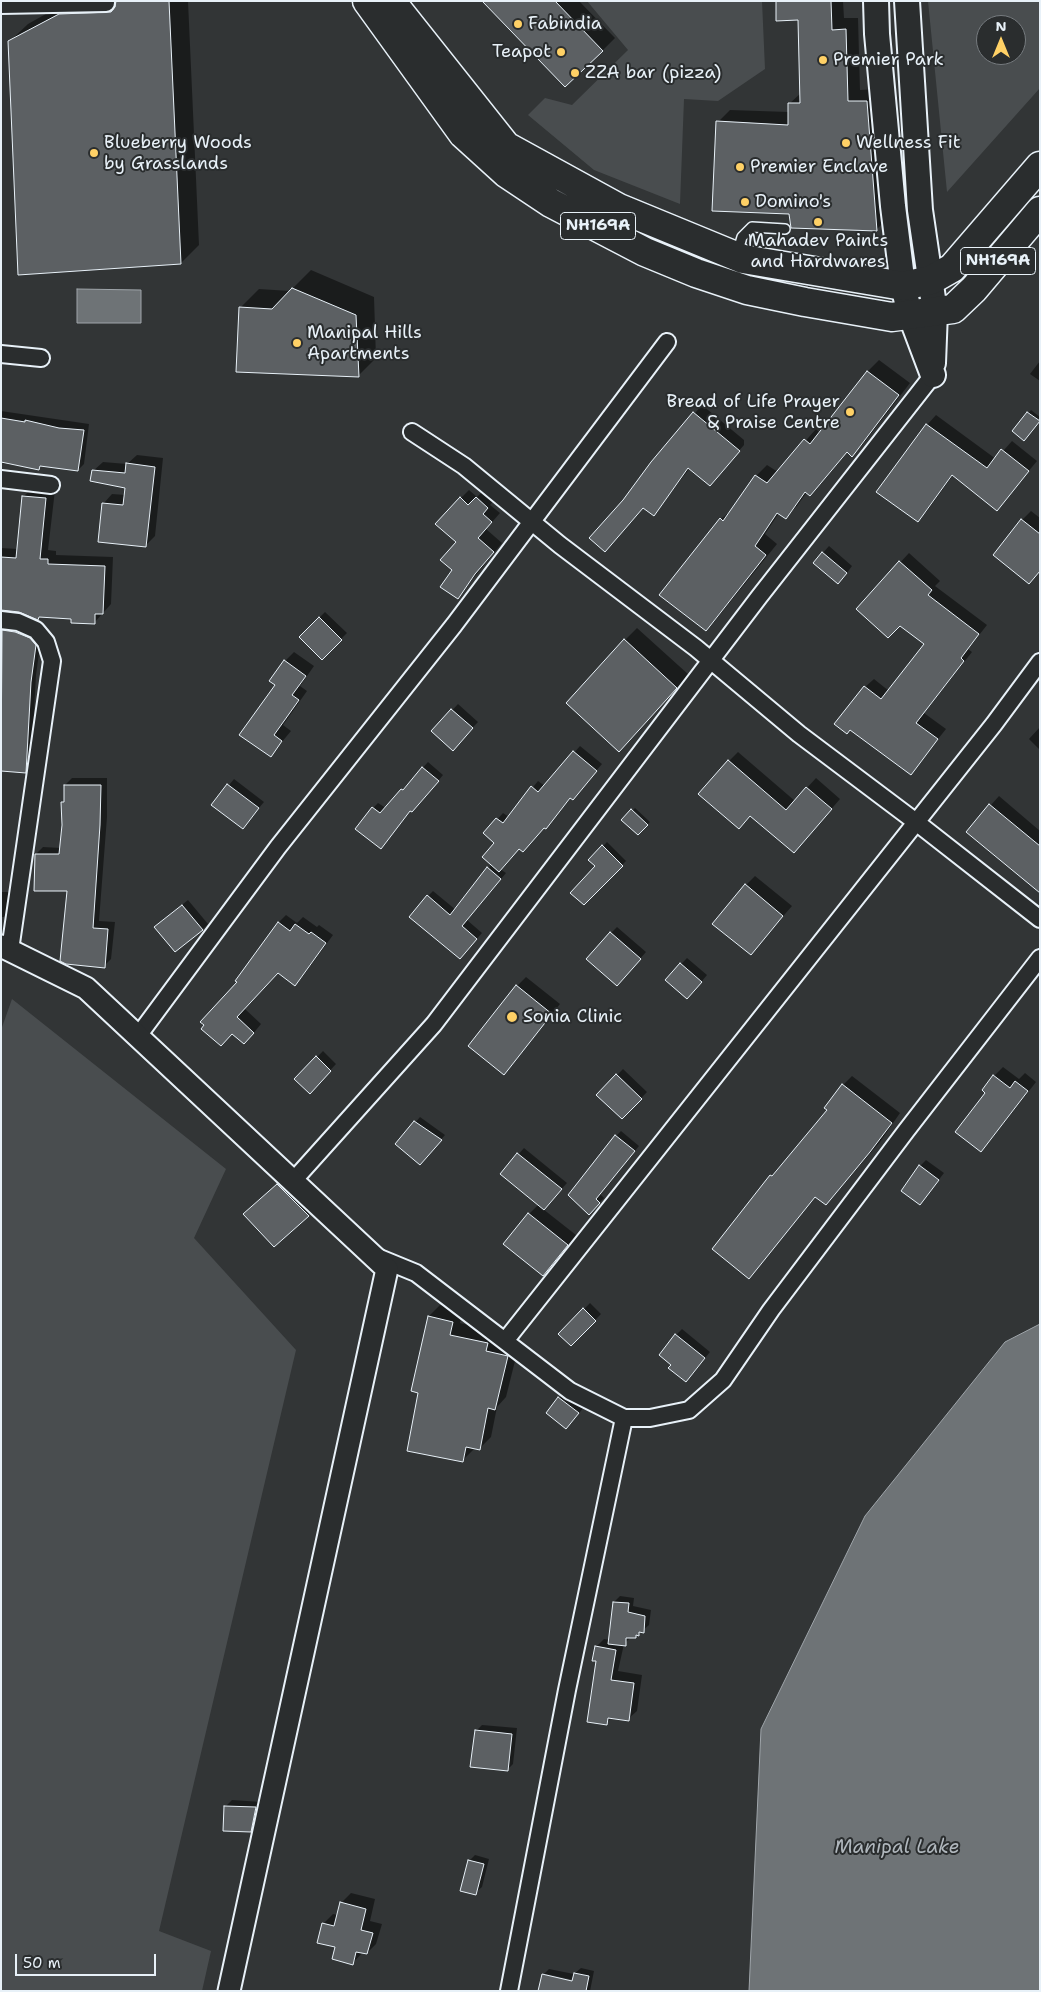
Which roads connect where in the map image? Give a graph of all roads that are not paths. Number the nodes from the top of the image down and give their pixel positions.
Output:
1 (367, 1) edge
2 (391, 1) edge
3 (876, 1) edge
4 (907, 1) edge
5 (106, 3) dead end
6 (1, 5) edge
7 (1040, 166) edge
8 (1040, 211) edge
9 (785, 229) dead end
10 (736, 256) junction
11 (931, 280) junction
12 (903, 286) junction
13 (922, 313) junction
14 (668, 342) dead end
15 (1, 354) edge
16 (41, 358) dead end
17 (932, 375) joint
18 (412, 432) dead end
19 (1, 479) edge
20 (51, 485) dead end
21 (532, 522) junction
22 (1, 620) edge
23 (711, 660) junction
24 (1040, 662) edge
25 (916, 822) junction
26 (1040, 919) edge
27 (5, 948) edge
28 (1040, 958) edge
29 (138, 1036) junction
30 (293, 1181) junction
31 (372, 1255) junction
32 (505, 1341) junction
33 (624, 1418) junction
34 (229, 1991) edge
35 (509, 1991) edge

1 - 13 highway, NH169A
2 - 10 highway, NH169A
3 - 12 main road
4 - 11 main road
5 - 6 street
7 - 11 highway, NH169A
8 - 13 highway, NH169A
9 - 10 lane
10 - 12 highway, NH169A
11 - 12 highway, NH169A
11 - 13 main road
12 - 13 main road
13 - 17 main road
14 - 21 street
15 - 16 street
17 - 23 street
18 - 21 street
19 - 20 street
21 - 23 street
21 - 29 street
22 - 27 street
23 - 25 street
23 - 30 street
24 - 25 street
25 - 26 street
25 - 32 street
27 - 29 street
28 - 33 street
29 - 30 street
30 - 31 street
31 - 32 street
31 - 34 street
32 - 33 street
33 - 35 street

